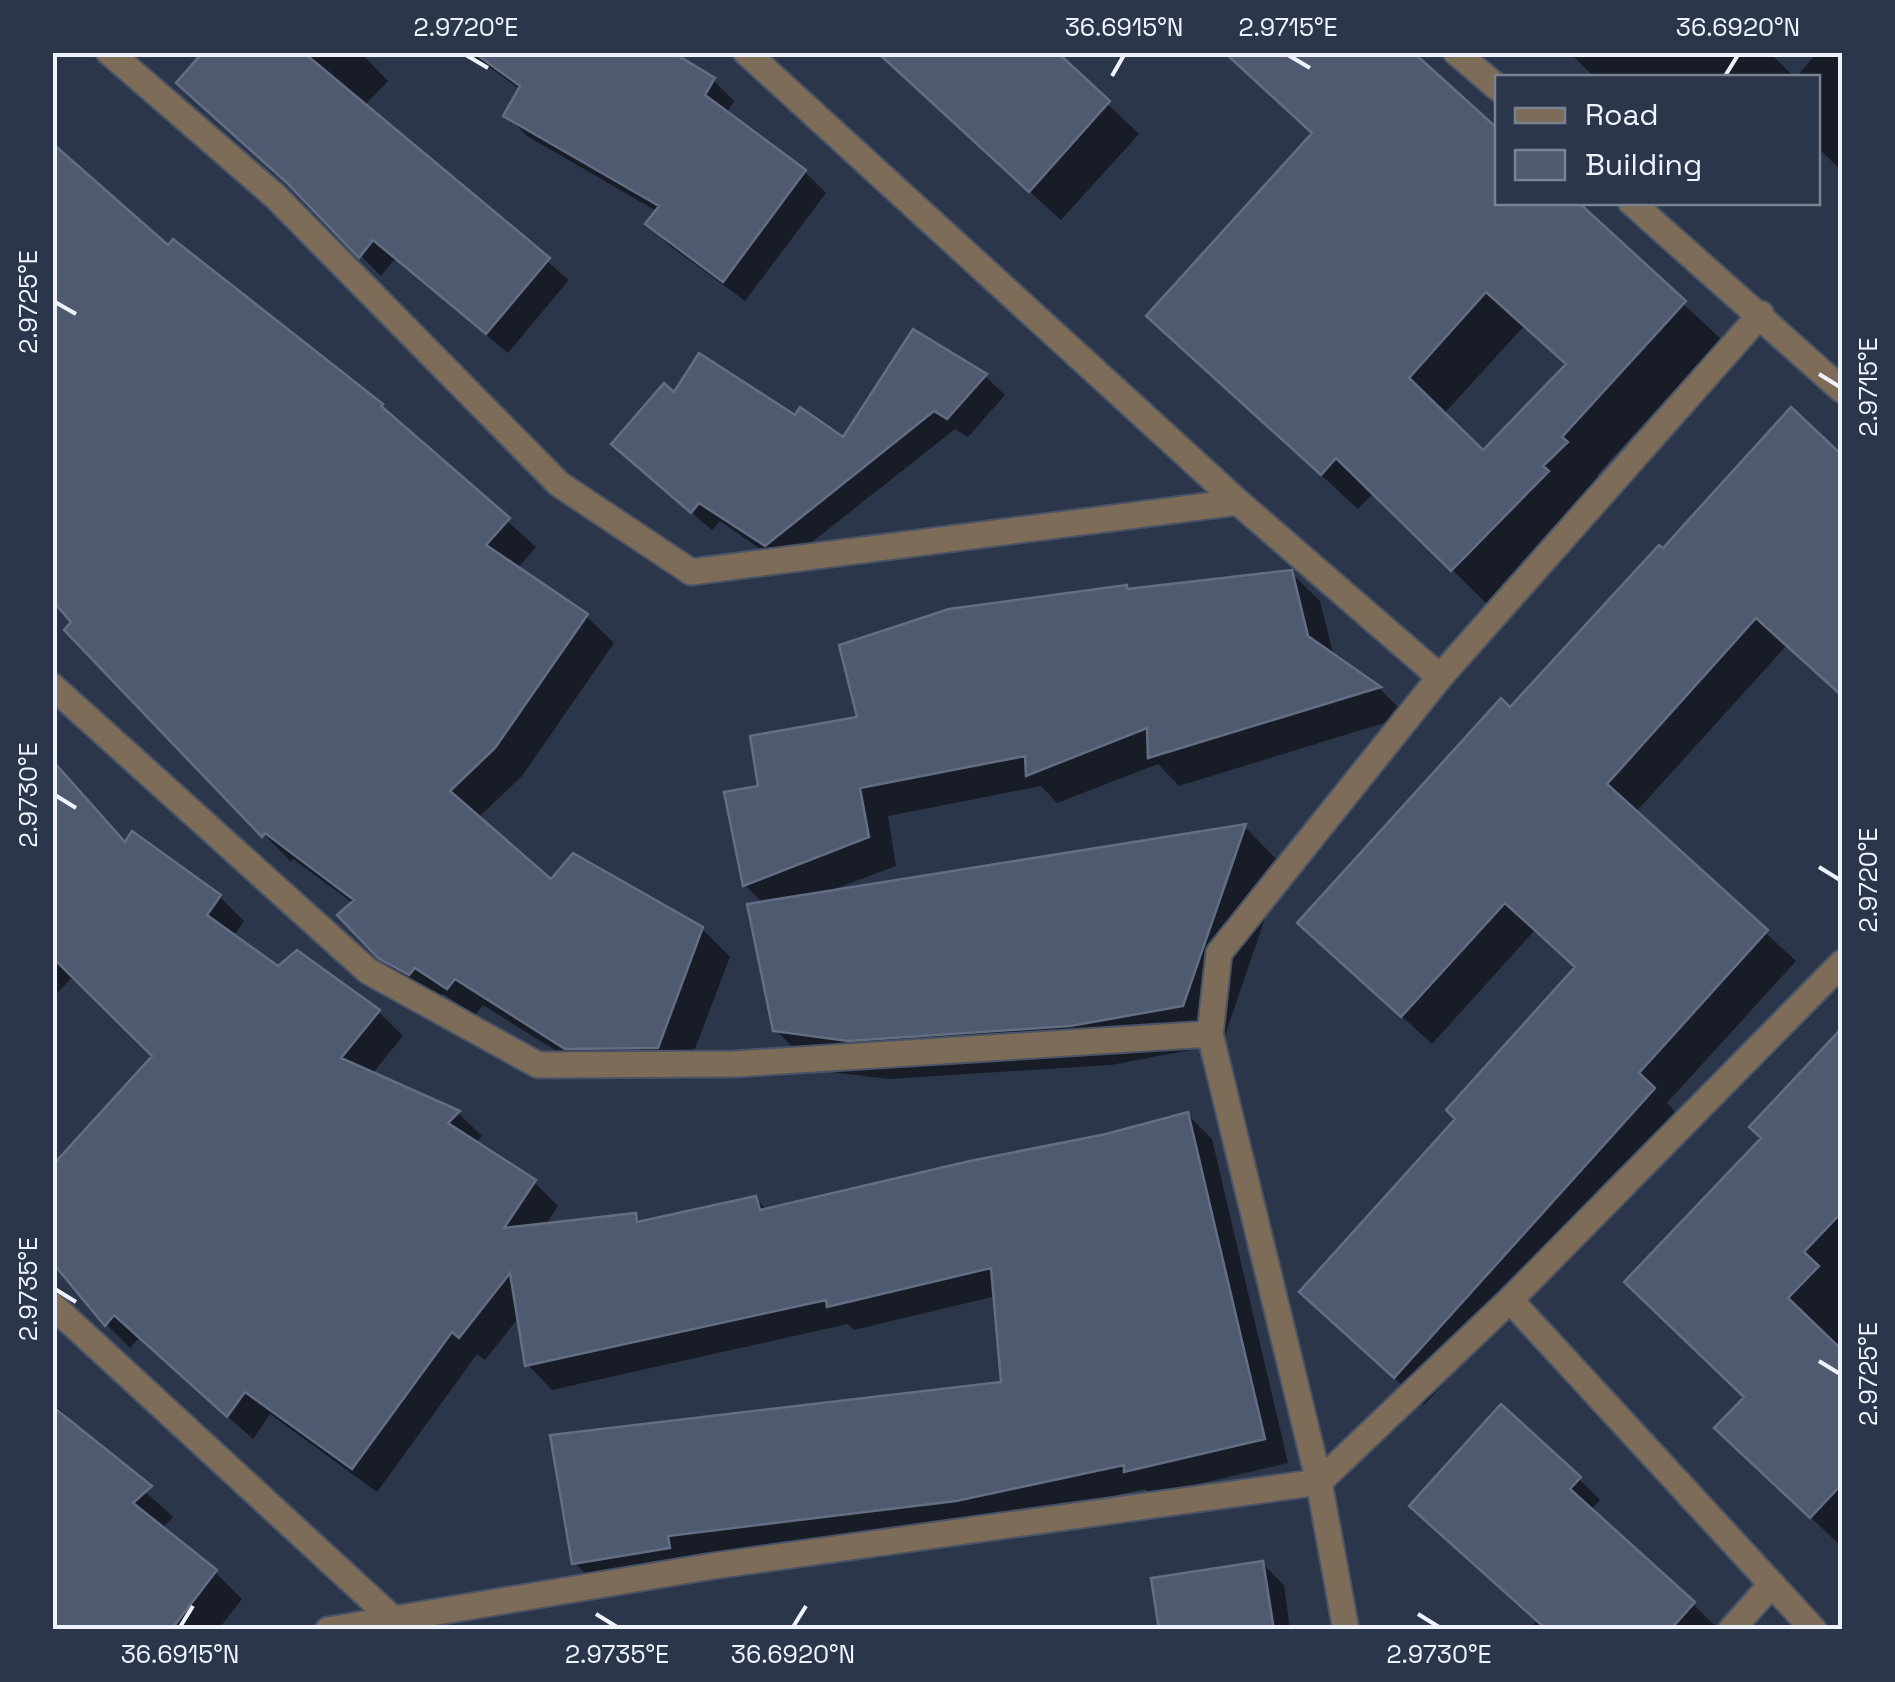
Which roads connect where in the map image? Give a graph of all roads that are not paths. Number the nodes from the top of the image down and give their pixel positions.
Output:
1 (109, 52) edge
2 (746, 52) edge
3 (1456, 52) edge
4 (1495, 85) edge
5 (1634, 205) edge
6 (1761, 314) junction
7 (1842, 390) edge
8 (1238, 502) junction
9 (1440, 676) junction
10 (52, 686) edge
11 (1842, 963) edge
12 (1210, 1034) junction
13 (1510, 1300) junction
14 (52, 1304) edge
15 (1319, 1482) junction
16 (1771, 1585) junction
17 (393, 1619) junction
18 (328, 1630) edge
19 (1346, 1630) edge
20 (1731, 1630) edge
21 (1814, 1630) edge

1 - 8 street
2 - 8 street
3 - 4 street
5 - 6 street
6 - 7 street
6 - 9 street
8 - 9 street
9 - 12 street
10 - 12 street
11 - 13 street
12 - 15 street
13 - 15 street
13 - 16 street
14 - 17 street
15 - 17 street
15 - 19 street
16 - 20 street
16 - 21 street
17 - 18 street

